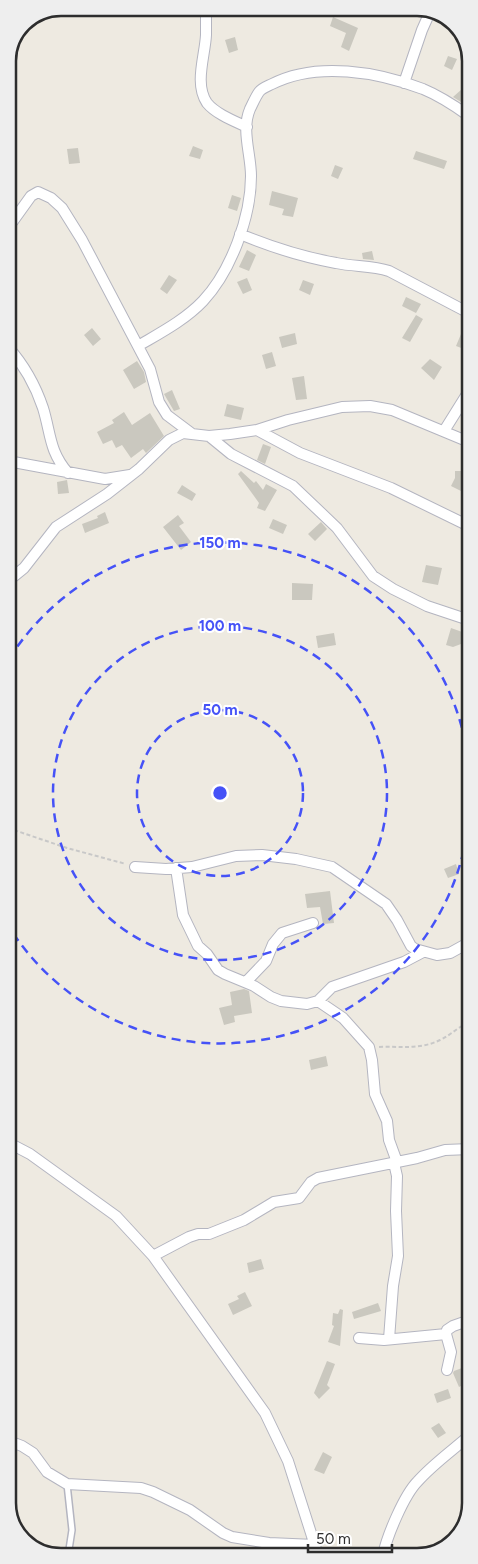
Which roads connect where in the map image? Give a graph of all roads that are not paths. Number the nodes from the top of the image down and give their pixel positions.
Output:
1 (206, 16) edge
2 (427, 18) edge
3 (404, 83) junction
4 (462, 111) edge
5 (247, 127) junction
6 (16, 217) edge
7 (240, 234) junction
8 (462, 309) edge
9 (138, 346) junction
10 (16, 357) edge
11 (462, 402) edge
12 (257, 430) junction
13 (444, 431) junction
14 (192, 433) junction
15 (209, 436) junction
16 (462, 439) edge
17 (16, 463) edge
18 (68, 473) junction
19 (131, 475) junction
20 (462, 523) edge
21 (16, 574) edge
22 (462, 617) edge
23 (135, 867) road end
24 (176, 868) junction
25 (313, 923) dead end
26 (462, 946) edge
27 (423, 952) junction
28 (246, 982) junction
29 (318, 1001) junction
30 (16, 1147) edge
31 (462, 1149) edge
32 (396, 1162) junction
33 (153, 1256) junction
34 (462, 1323) edge
35 (446, 1334) junction
36 (359, 1338) dead end
37 (389, 1339) junction
38 (447, 1370) dead end
39 (462, 1442) edge
40 (16, 1444) edge
41 (67, 1484) junction
42 (69, 1548) edge
43 (303, 1548) edge
44 (315, 1548) edge
45 (384, 1548) edge

1 - 5 street
2 - 3 street
3 - 4 street
3 - 5 street
5 - 7 street
6 - 9 street
7 - 8 street
7 - 9 street
9 - 14 street
10 - 18 street
11 - 13 street
12 - 13 street
12 - 15 street
12 - 20 street
13 - 16 street
14 - 15 street
14 - 19 street
15 - 22 street
17 - 18 street
18 - 19 street
19 - 21 street
23 - 24 street
24 - 27 street
24 - 28 street
25 - 28 street
26 - 27 street
27 - 29 street
28 - 29 street
29 - 32 street
30 - 33 street
31 - 32 street
32 - 33 street
32 - 37 street
33 - 44 street
34 - 35 street
35 - 37 street
35 - 38 street
36 - 37 street
39 - 45 street
40 - 41 street
41 - 42 lane
41 - 43 street

